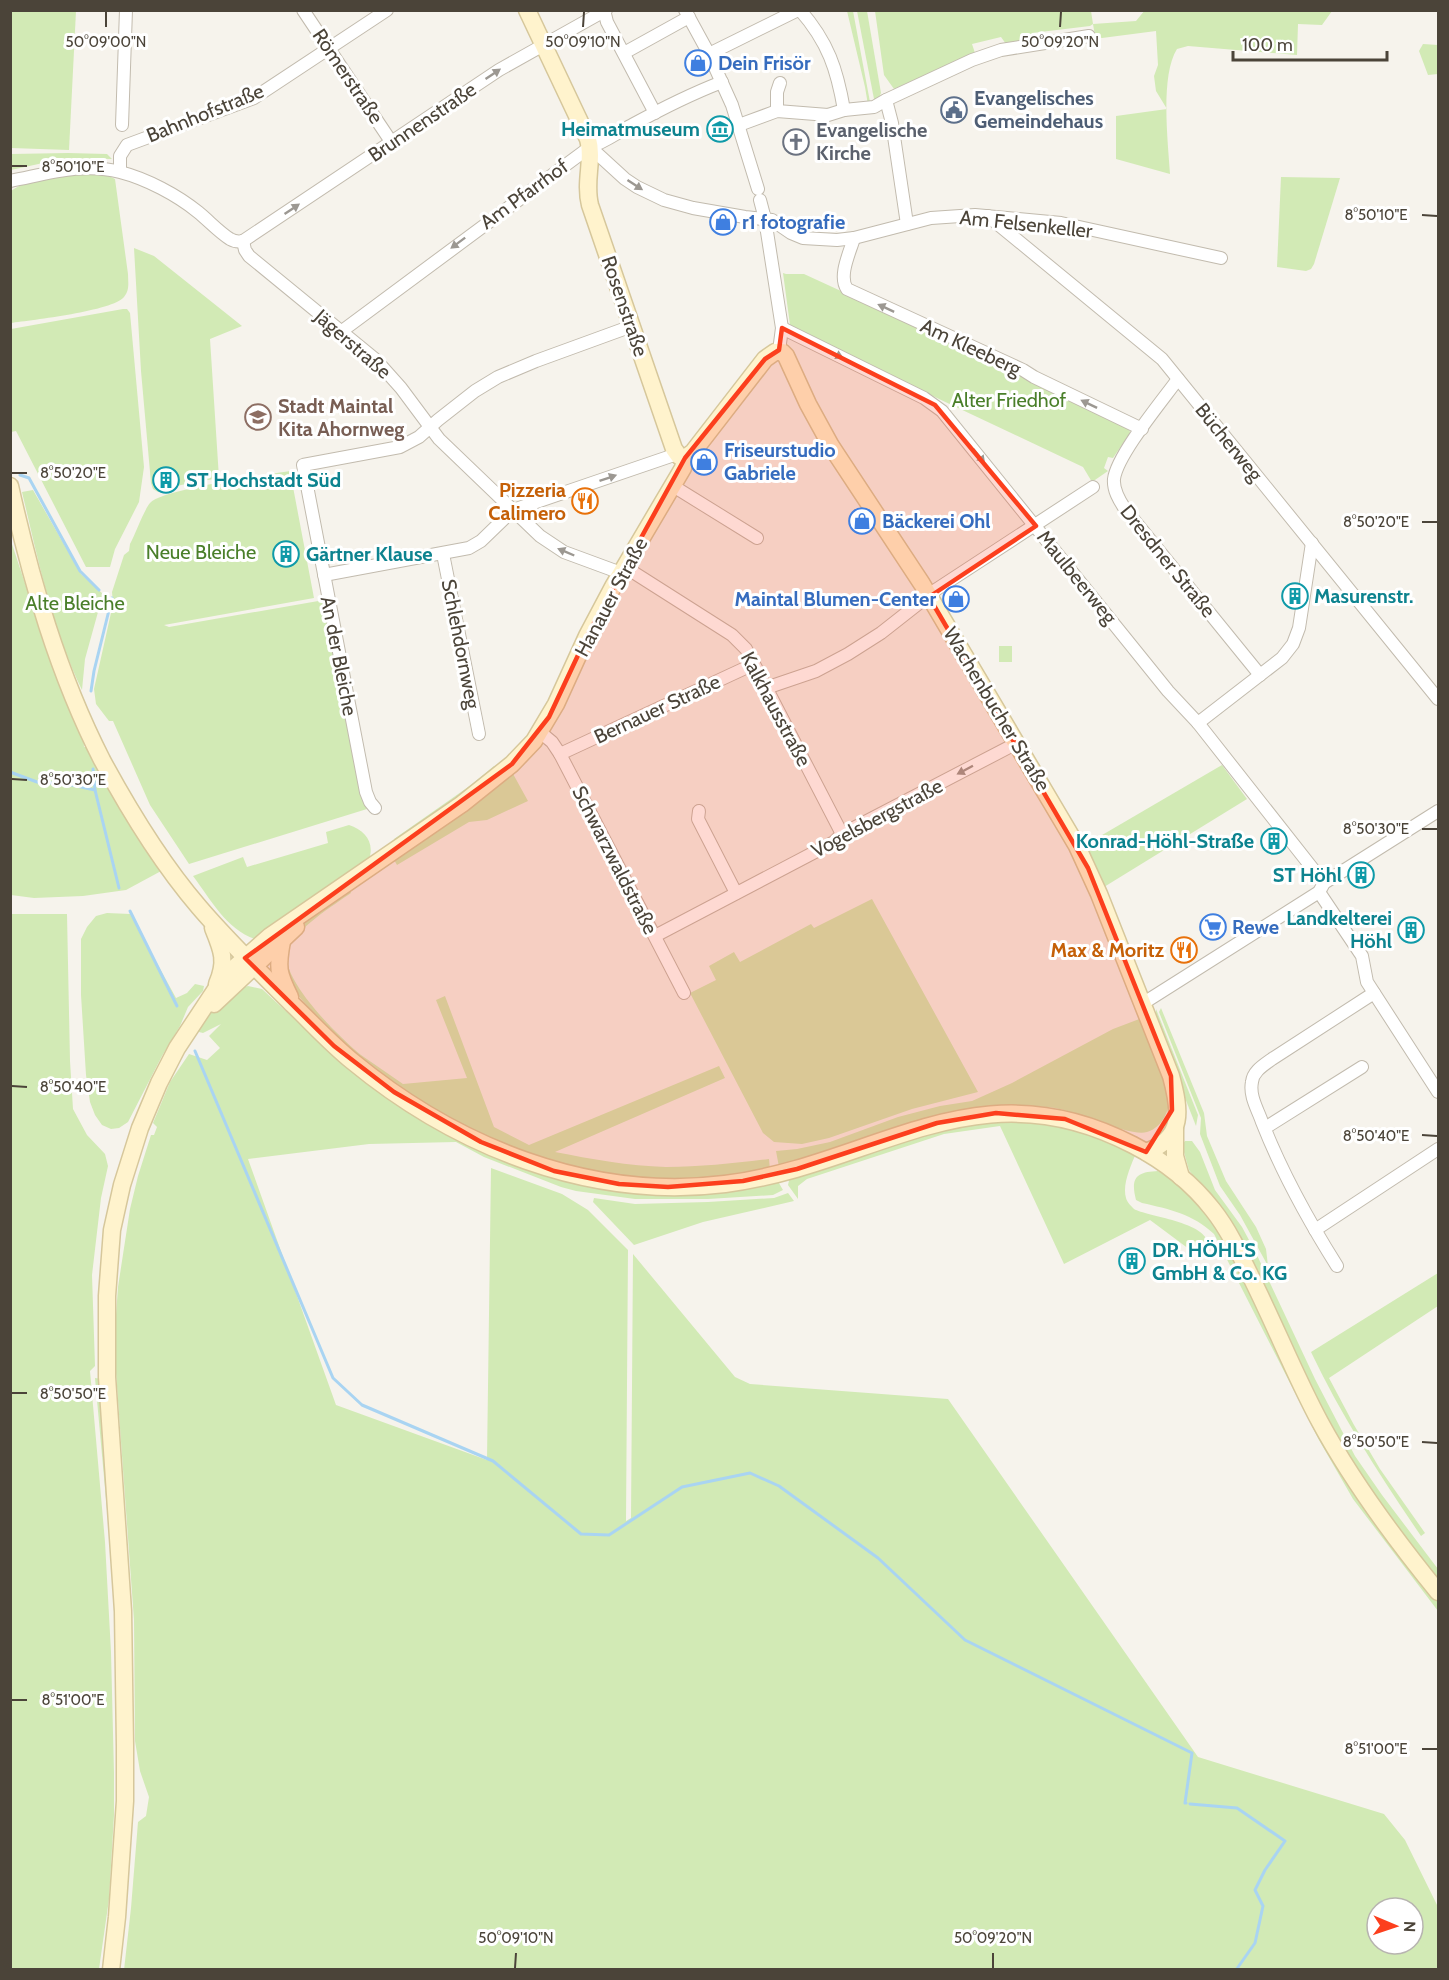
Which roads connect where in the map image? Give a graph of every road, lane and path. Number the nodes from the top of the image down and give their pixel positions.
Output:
1 (126, 10) edge
2 (303, 10) edge
3 (387, 10) edge
4 (527, 10) edge
5 (799, 10) edge
6 (605, 11) edge
7 (687, 14) edge
8 (780, 14) edge
9 (1089, 36) dead end
10 (544, 45) junction
11 (329, 48) junction
12 (624, 53) junction
13 (709, 54) junction
14 (722, 82) junction
15 (780, 83) dead end
16 (886, 100) junction
17 (844, 110) junction
18 (777, 111) junction
19 (655, 113) junction
20 (122, 125) dead end
21 (739, 125) junction
22 (392, 143) junction
23 (590, 147) junction
24 (120, 171) junction
25 (25, 178) junction
26 (10, 181) edge
27 (10, 187) edge
28 (988, 216) junction
29 (765, 219) junction
30 (907, 224) junction
31 (854, 238) junction
32 (243, 241) junction
33 (1221, 258) dead end
34 (632, 327) junction
35 (782, 328) junction
36 (342, 331) junction
37 (779, 351) junction
38 (1178, 379) junction
39 (431, 427) junction
40 (1142, 429) junction
41 (681, 456) junction
42 (10, 486) edge
43 (673, 486) junction
44 (1093, 487) dead end
45 (513, 510) junction
46 (1036, 526) junction
47 (757, 538) dead end
48 (1312, 543) junction
49 (443, 554) junction
50 (623, 570) junction
51 (324, 575) junction
52 (929, 597) junction
53 (754, 664) junction
54 (1260, 675) junction
55 (766, 688) junction
56 (1438, 699) edge
57 (1198, 723) junction
58 (540, 732) junction
59 (479, 734) dead end
60 (1017, 743) junction
61 (560, 754) junction
62 (375, 808) dead end
63 (1438, 811) edge
64 (699, 812) dead end
65 (842, 834) junction
66 (1322, 888) junction
67 (736, 893) junction
68 (317, 905) junction
69 (209, 919) junction
70 (654, 936) junction
71 (282, 941) junction
72 (249, 962) junction
73 (213, 993) junction
74 (684, 993) dead end
75 (1374, 993) junction
76 (1142, 1004) junction
77 (297, 1008) junction
78 (198, 1018) junction
79 (1362, 1067) dead end
80 (1174, 1089) junction
81 (1438, 1092) edge
82 (1175, 1128) junction
83 (1265, 1128) junction
84 (1438, 1149) edge
85 (1146, 1152) junction
86 (1181, 1177) junction
87 (1315, 1230) junction
88 (1337, 1266) dead end
89 (1438, 1592) edge
90 (111, 1970) edge

1 - 20 street
2 - 11 street, Römerstraße
3 - 11 street, Bahnhofstraße
4 - 10 street
5 - 8 street
5 - 17 street
6 - 10 street, Brunnenstraße
6 - 12 street
7 - 12 street
7 - 13 street
8 - 13 street
9 - 16 street
22 -> 10 street, Brunnenstraße
10 - 23 street
11 - 22 street, Römerstraße
11 - 24 street, Bahnhofstraße
12 - 19 street
13 - 14 street
14 - 19 street, Am Pfarrhof
14 - 21 street
15 - 18 street
16 - 17 street
16 - 30 street
17 - 18 street
18 - 21 street
19 - 23 street, Am Pfarrhof
21 - 29 street
32 -> 22 street, Brunnenstraße
23 -> 29 street
23 - 34 street, Rosenstraße
23 -> 36 street, Am Pfarrhof
24 - 25 street
24 - 32 street, Jägerstraße
25 - 26 street
25 - 27 street
28 - 30 street, Am Felsenkeller
28 - 33 street, Am Felsenkeller
28 - 38 street, Bücherweg
29 - 31 street, Am Felsenkeller
29 - 35 street
30 - 31 street, Am Felsenkeller
40 -> 31 street, Am Kleeberg
32 - 36 street, Jägerstraße
34 - 39 street
34 - 41 street, Rosenstraße
35 - 37 street
35 -> 46 street, Maulbeerweg
36 - 39 street, Jägerstraße
37 - 41 street, Hanauer Straße
37 - 52 street, Wachenbucher Straße
38 - 40 street, Dresdner Straße
38 - 48 street, Bücherweg
39 - 45 street, Jägerstraße
39 - 51 street, An der Bleiche
40 - 54 street, Dresdner Straße
41 - 43 street, Hanauer Straße
45 -> 41 street
42 - 69 street
43 - 47 street
43 - 50 street, Hanauer Straße
44 - 46 street
45 - 49 street
50 -> 45 street, Kalkhausstraße
46 - 52 street
46 - 57 street, Maulbeerweg
48 - 54 street
48 - 56 street, Bücherweg
49 - 51 street
49 - 59 street, Schlehdornweg
50 - 53 street, Kalkhausstraße
50 - 58 street, Hanauer Straße
51 - 62 street, An der Bleiche
52 - 55 street
52 - 60 street, Wachenbucher Straße
53 - 55 street, Kalkhausstraße
53 - 61 street, Bernauer Straße
54 - 57 street
55 - 65 street, Kalkhausstraße
57 - 66 street, Maulbeerweg
58 - 61 street, Schwarzwaldstraße
58 - 68 street, Hanauer Straße
60 -> 65 street, Vogelsbergstraße
60 - 76 street, Wachenbucher Straße
61 - 70 street, Schwarzwaldstraße
63 - 66 street
64 - 67 street
65 - 67 street, Vogelsbergstraße
66 - 75 street, Maulbeerweg
66 - 76 street
67 - 70 street, Vogelsbergstraße
68 - 71 street, Hanauer Straße
68 - 72 street, Hanauer Straße
69 - 72 street
69 - 73 street
70 - 74 street, Schwarzwaldstraße
71 - 72 street, Hanauer Straße
71 - 77 street
72 - 73 street
72 - 77 street
72 - 78 street
73 - 78 street
75 - 81 street, Maulbeerweg
75 - 83 street
76 - 80 street, Wachenbucher Straße
77 - 85 street
78 - 90 street
79 - 83 street
80 - 82 street, Wachenbucher Straße
80 - 85 street
82 - 85 street
82 - 86 street, Wachenbucher Straße
83 - 87 street
84 - 87 street
85 - 86 street
86 - 89 street
87 - 88 street

